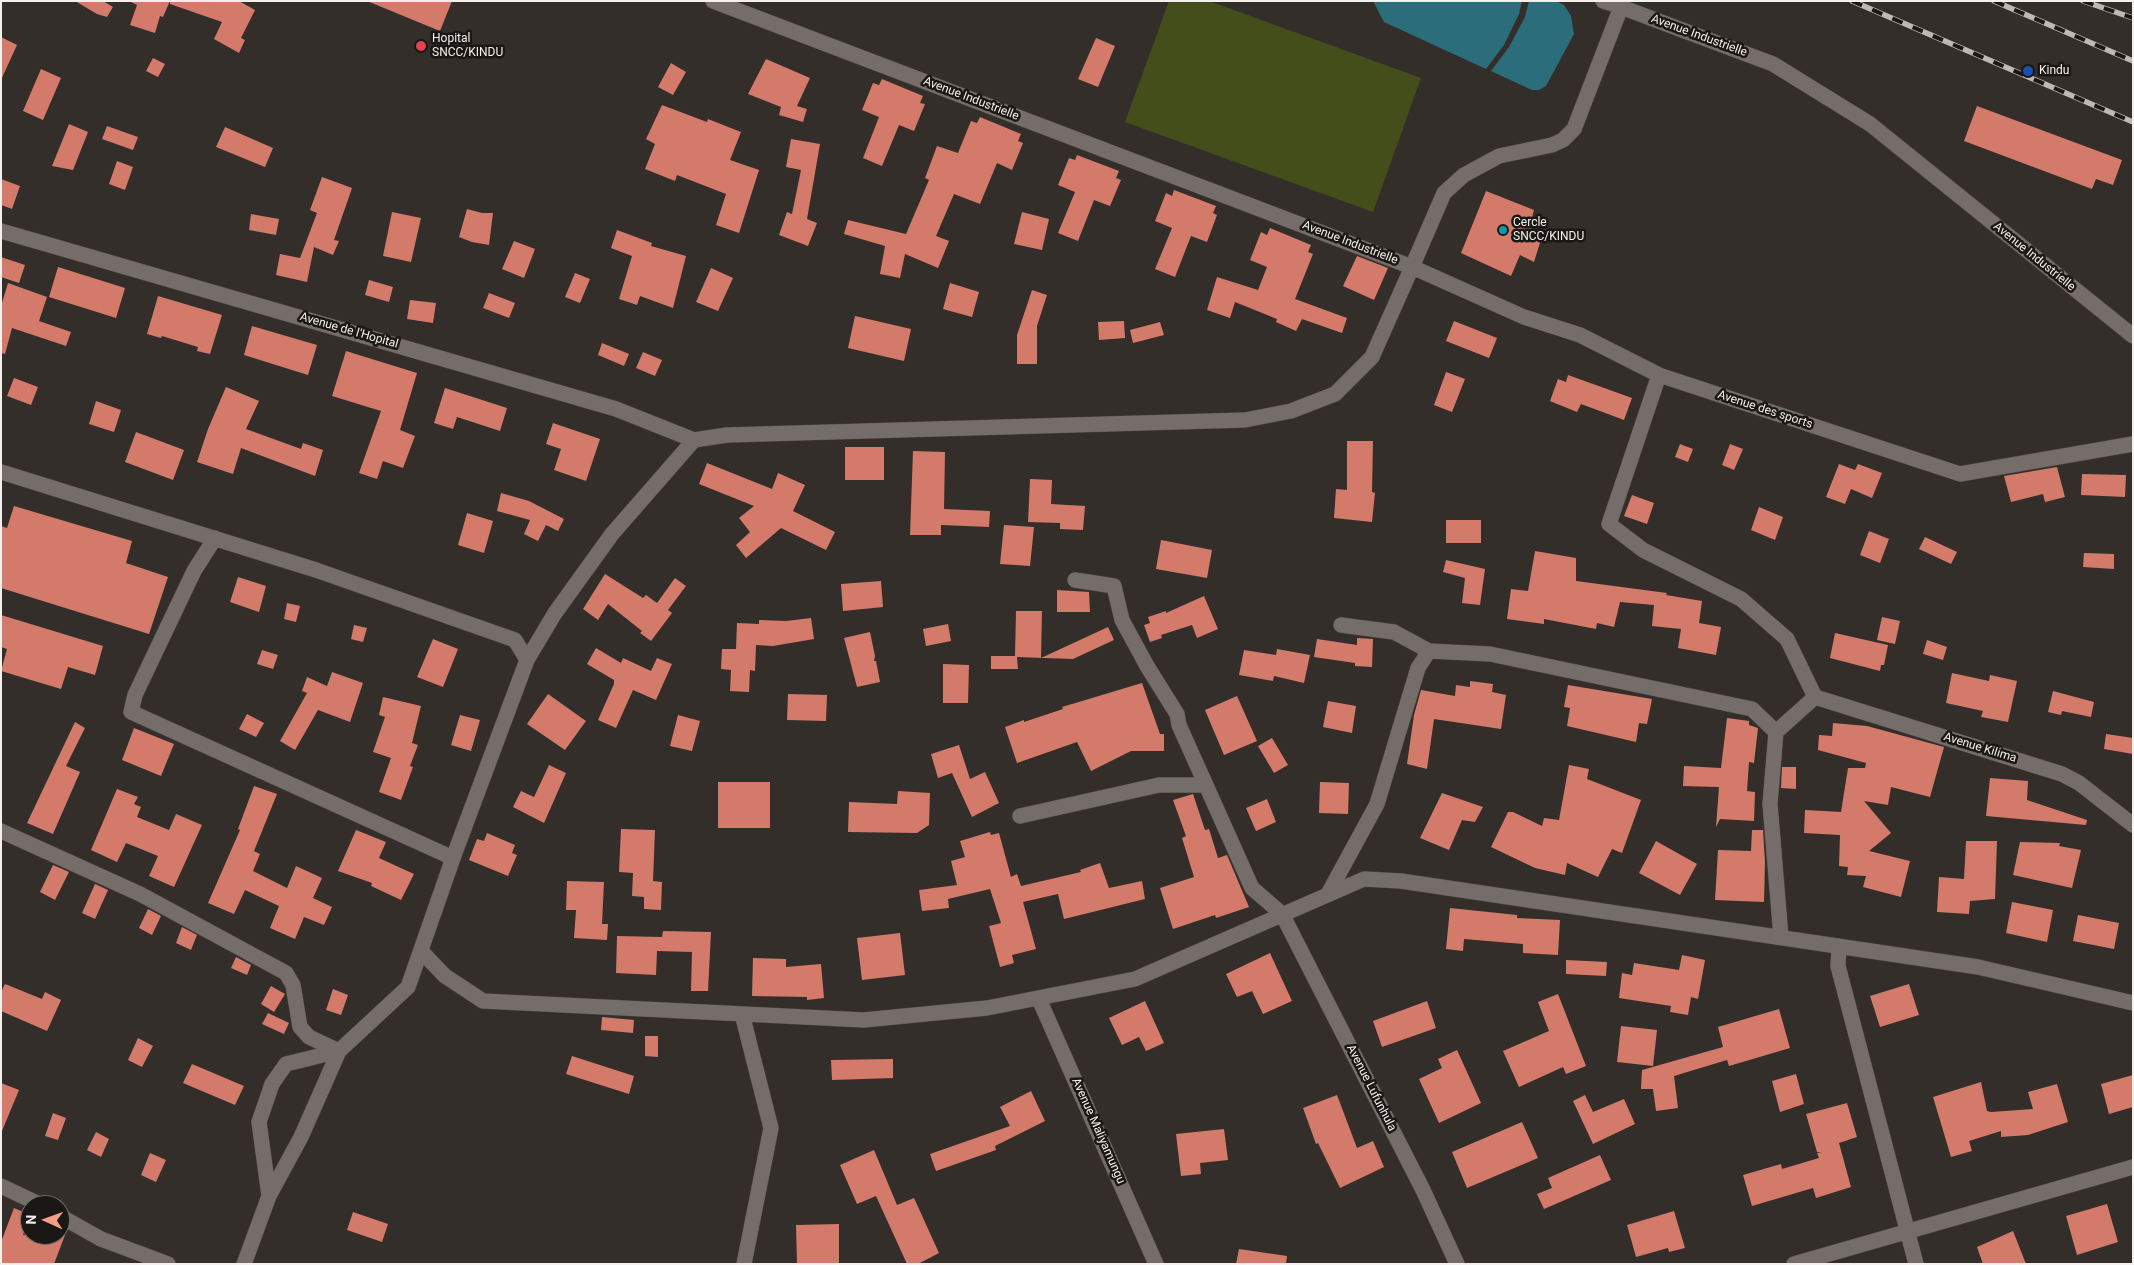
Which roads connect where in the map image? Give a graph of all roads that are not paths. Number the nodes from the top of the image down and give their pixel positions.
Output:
1 (713, 1) edge
2 (1603, 1) edge
3 (1621, 7) junction
4 (1, 231) edge
5 (1412, 267) junction
6 (2133, 336) edge
7 (1659, 376) junction
8 (694, 440) junction
9 (2133, 444) edge
10 (1, 472) edge
11 (215, 538) junction
12 (1075, 580) dead end
13 (1341, 625) dead end
14 (1429, 651) junction
15 (527, 660) junction
16 (1815, 697) junction
17 (1776, 732) junction
18 (1206, 785) junction
19 (1020, 816) dead end
20 (2133, 825) edge
21 (1, 831) edge
22 (453, 858) junction
23 (1328, 894) junction
24 (1282, 914) junction
25 (1781, 938) junction
26 (1838, 946) junction
27 (421, 951) junction
28 (1039, 999) junction
29 (2133, 1003) edge
30 (742, 1014) junction
31 (339, 1051) junction
32 (2133, 1167) edge
33 (1, 1186) edge
34 (20, 1195) edge
35 (269, 1196) junction
36 (70, 1221) edge
37 (1908, 1231) junction
38 (746, 1263) edge
39 (168, 1264) edge
40 (244, 1264) edge
41 (1156, 1264) edge
42 (1457, 1264) edge
43 (1794, 1264) edge
44 (1916, 1264) edge

1 - 5 street, Avenue Industrielle
2 - 3 street
3 - 5 street, Avenue Industrielle
3 - 6 street, Avenue Industrielle
4 - 8 street, Avenue de l'Hopital
5 - 7 street, Avenue des sports
5 - 8 street
7 - 9 street, Avenue des sports
7 - 16 street
8 - 15 street
10 - 11 street
11 - 15 street
11 - 22 street
12 - 18 street
13 - 14 street
14 - 17 street
14 - 23 street
15 - 22 street
16 - 17 street
16 - 20 street, Avenue Kilima
17 - 25 street
18 - 19 street
18 - 24 street
21 - 31 street
22 - 27 street
23 - 24 street
23 - 25 street
24 - 28 street
24 - 42 street, Avenue Lufunhula
25 - 26 street
26 - 29 street
26 - 37 street
27 - 30 street
27 - 31 street
28 - 30 street
28 - 41 street, Avenue Maliyamungu
30 - 38 street
31 - 35 street
31 - 35 street
32 - 37 street
33 - 34 street
35 - 40 street
36 - 39 street
37 - 43 street
37 - 44 street

